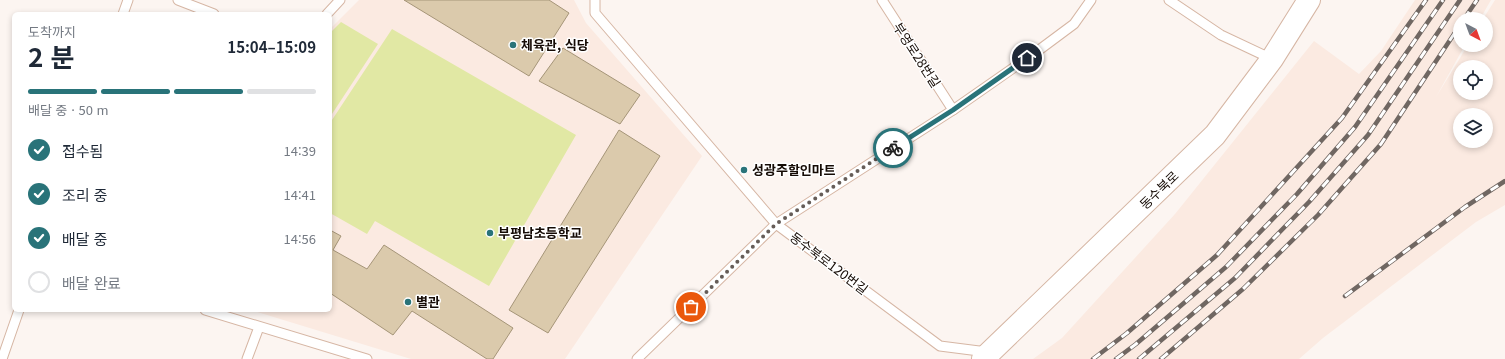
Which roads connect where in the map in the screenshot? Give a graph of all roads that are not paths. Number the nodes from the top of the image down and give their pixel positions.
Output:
1 (128, 0) edge
2 (178, 0) edge
3 (340, 0) edge
4 (595, 0) edge
5 (882, 0) edge
6 (1091, 0) edge
7 (1169, 0) edge
8 (1309, 0) edge
9 (124, 12) edge
10 (209, 12) edge
11 (329, 12) edge
12 (1272, 59) junction
13 (953, 110) junction
14 (776, 224) junction
15 (18, 312) edge
16 (211, 312) edge
17 (259, 327) junction
18 (987, 355) edge
19 (2, 359) edge
20 (247, 359) edge
21 (367, 359) edge
22 (637, 359) edge

1 - 9 lane
2 - 10 lane
3 - 11 lane
4 - 14 lane, 동수북로120번길
5 - 13 lane, 부영로28번길
6 - 13 lane
7 - 12 lane
8 - 12 street, 동수북로
12 - 18 street, 동수북로
13 - 14 lane
14 - 18 lane, 동수북로120번길
14 - 22 lane
15 - 19 lane
16 - 17 lane
17 - 20 lane
17 - 21 lane

